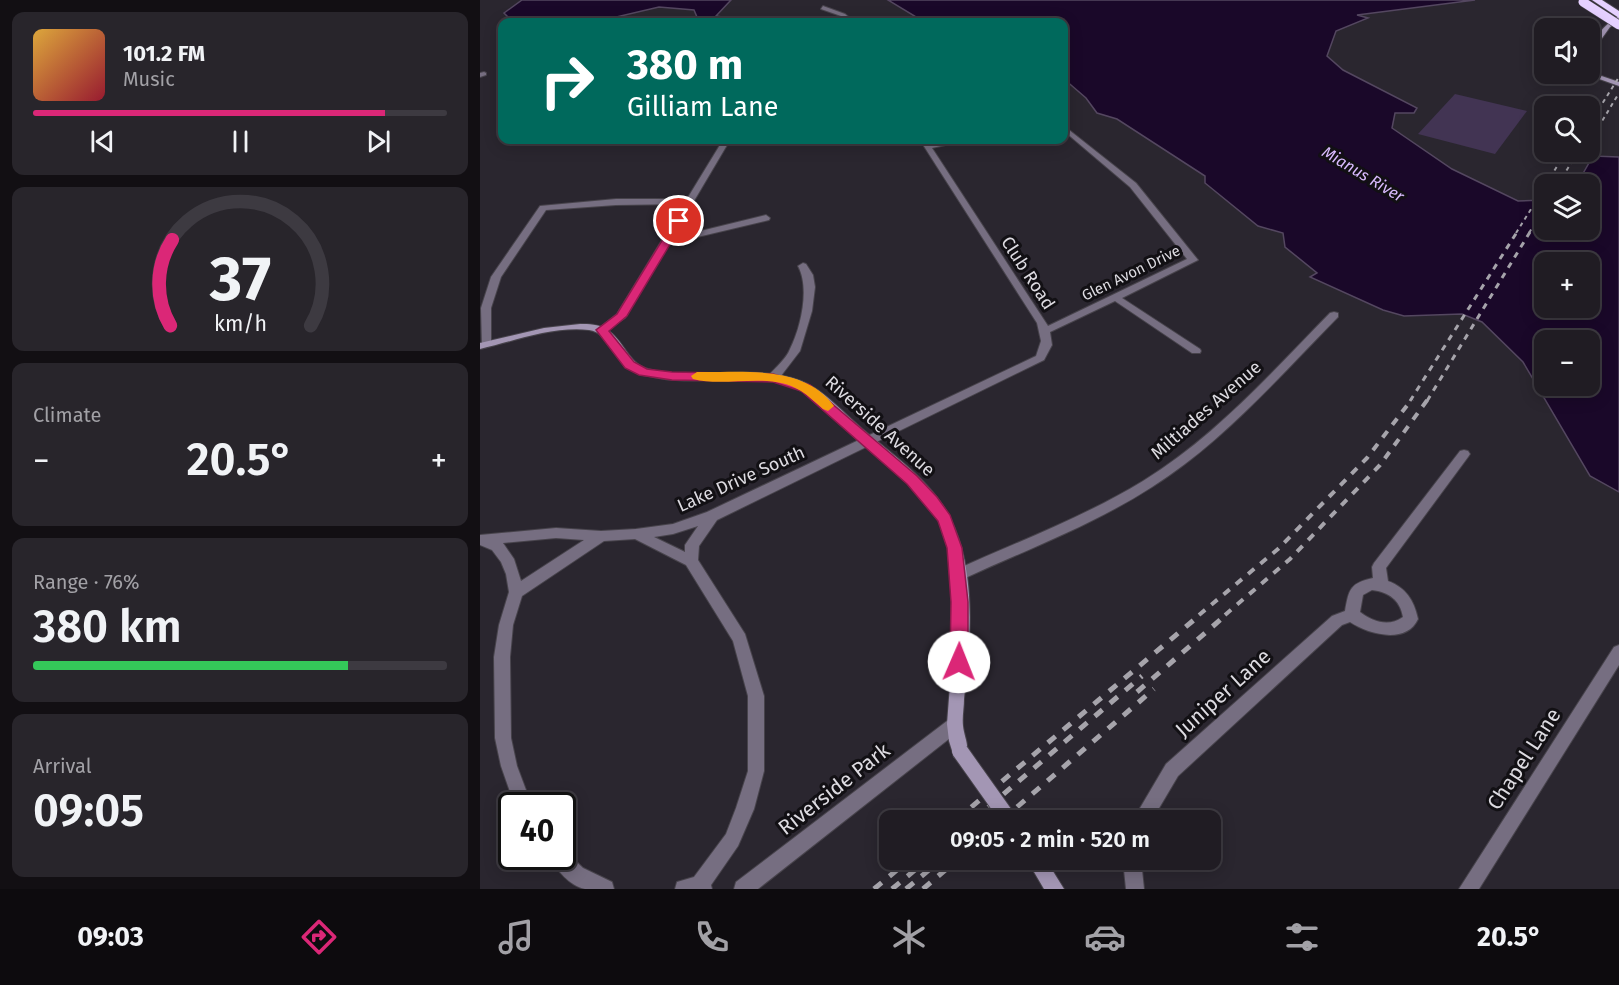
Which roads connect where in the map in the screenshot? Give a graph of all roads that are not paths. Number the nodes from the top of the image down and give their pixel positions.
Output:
1 (1596, 0) edge
2 (1582, 1) edge
3 (823, 8) dead end
4 (1619, 16) edge
5 (846, 18) edge
6 (1619, 25) edge
7 (1600, 38) edge
8 (1600, 77) edge
9 (1619, 84) edge
10 (1068, 131) edge
11 (724, 144) edge
12 (927, 144) edge
13 (690, 201) junction
14 (766, 218) dead end
15 (667, 242) junction
16 (803, 266) dead end
17 (1115, 297) junction
18 (1335, 315) dead end
19 (602, 330) junction
20 (1045, 331) junction
21 (483, 345) edge
22 (1196, 351) dead end
23 (773, 378) junction
24 (868, 440) junction
25 (1464, 454) dead end
26 (712, 516) junction
27 (636, 534) junction
28 (601, 536) junction
29 (482, 540) edge
30 (691, 561) junction
31 (958, 575) junction
32 (1381, 585) junction
33 (516, 592) junction
34 (1352, 615) junction
35 (1619, 652) edge
36 (953, 726) junction
37 (519, 792) edge
38 (1001, 810) edge
39 (1148, 810) edge
40 (572, 870) edge
41 (1043, 870) edge
42 (1133, 870) edge
43 (695, 887) edge
44 (604, 889) edge
45 (743, 889) edge
46 (1055, 889) edge
47 (1135, 889) edge
48 (1468, 889) edge

1 - 4 highway
2 - 6 highway, bridge
3 - 5 street
4 - 7 street
8 - 9 street
10 - 17 street, Glen Avon Drive
11 - 13 street
12 - 20 street, Club Road
13 - 15 street
13 - 21 street
14 - 15 street
15 - 19 street
16 - 23 street
17 - 20 street, Glen Avon Drive
17 - 22 street
18 - 31 street, Miltiades Avenue
19 - 21 street
19 - 23 street, Riverside Avenue
20 - 24 street, Club Road
23 - 24 street, Riverside Avenue
24 - 26 street, Lake Drive South
24 - 31 street, Riverside Avenue
25 - 32 street
26 - 27 street, Lake Drive South
26 - 30 street
27 - 28 street, Lake Drive South
27 - 30 street
28 - 29 street, Lake Drive South
28 - 33 street
29 - 33 street
30 - 43 street
31 - 36 street, Riverside Avenue
32 - 34 street
32 - 34 street
33 - 37 street
34 - 39 street, Juniper Lane
35 - 48 street, Chapel Lane
36 - 38 street, Riverside Avenue, bridge
36 - 45 street, Riverside Park
40 - 44 street
41 - 46 street
42 - 47 street

